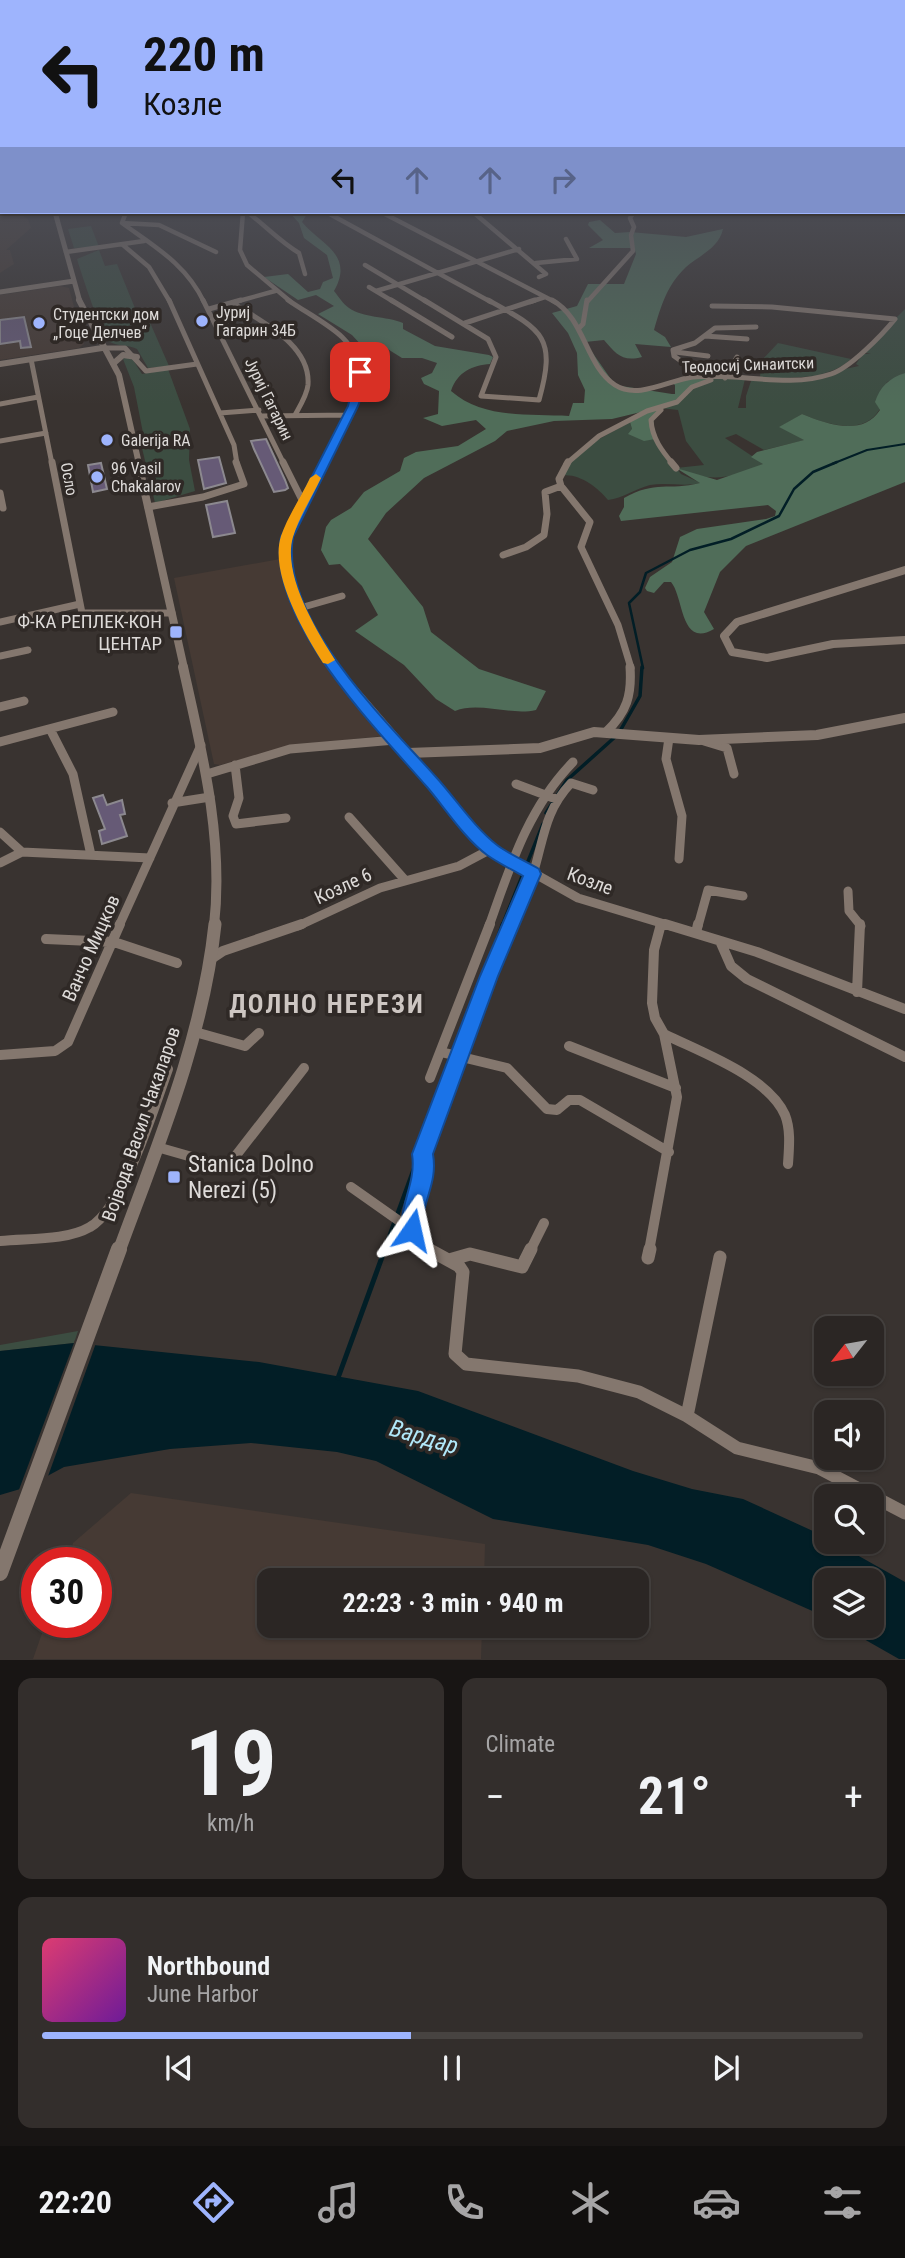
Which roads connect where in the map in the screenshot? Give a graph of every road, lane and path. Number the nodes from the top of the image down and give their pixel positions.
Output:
1 (66, 250) edge
2 (87, 250) edge
3 (129, 250) edge
4 (157, 250) edge
5 (242, 250) edge
6 (295, 250) edge
7 (397, 250) edge
8 (456, 250) edge
9 (514, 250) edge
10 (521, 250) edge
11 (572, 250) edge
12 (633, 250) edge
13 (67, 254) junction
14 (477, 261) junction
15 (536, 263) junction
16 (365, 265) dead end
17 (72, 273) junction
18 (438, 273) junction
19 (305, 274) dead end
20 (539, 277) dead end
21 (74, 281) junction
22 (51, 284) junction
23 (398, 285) junction
24 (369, 287) dead end
25 (76, 289) junction
26 (275, 291) junction
27 (376, 291) junction
28 (0, 292) edge
29 (545, 297) junction
30 (233, 303) junction
31 (712, 306) dead end
32 (209, 309) junction
33 (506, 310) junction
34 (465, 323) junction
35 (756, 327) dead end
36 (579, 328) junction
37 (91, 329) junction
38 (705, 336) junction
39 (452, 337) dead end
40 (747, 339) dead end
41 (102, 348) junction
42 (674, 352) junction
43 (64, 354) junction
44 (136, 355) junction
45 (708, 356) dead end
46 (737, 357) dead end
47 (31, 359) junction
48 (114, 363) junction
49 (0, 364) edge
50 (197, 364) junction
51 (702, 376) junction
52 (716, 377) junction
53 (725, 378) junction
54 (38, 397) junction
55 (0, 404) edge
56 (668, 405) junction
57 (220, 413) junction
58 (261, 413) junction
59 (295, 415) junction
60 (349, 415) junction
61 (46, 433) junction
62 (0, 441) edge
63 (676, 468) dead end
64 (561, 486) junction
65 (0, 493) edge
66 (303, 502) junction
67 (148, 507) junction
68 (2, 508) dead end
69 (503, 555) dead end
70 (905, 570) edge
71 (342, 596) dead end
72 (80, 604) junction
73 (300, 608) junction
74 (172, 613) junction
75 (0, 622) edge
76 (905, 640) edge
77 (28, 650) dead end
78 (0, 656) edge
79 (24, 701) dead end
80 (0, 707) edge
81 (113, 712) dead end
82 (905, 718) edge
83 (50, 729) junction
84 (606, 732) junction
85 (669, 738) junction
86 (395, 740) junction
87 (699, 740) junction
88 (0, 742) edge
89 (201, 745) junction
90 (408, 753) junction
91 (573, 762) dead end
92 (235, 765) junction
93 (207, 774) junction
94 (734, 774) dead end
95 (516, 784) dead end
96 (593, 790) dead end
97 (544, 794) junction
98 (210, 797) junction
99 (556, 799) junction
100 (172, 803) junction
101 (349, 817) dead end
102 (286, 818) dead end
103 (0, 832) edge
104 (491, 849) junction
105 (22, 852) junction
106 (91, 855) junction
107 (150, 858) junction
108 (679, 859) dead end
109 (514, 862) junction
110 (0, 863) edge
111 (533, 874) junction
112 (404, 880) junction
113 (848, 891) dead end
114 (743, 896) dead end
115 (661, 923) junction
116 (696, 933) junction
117 (485, 937) junction
118 (46, 939) dead end
119 (720, 941) junction
120 (114, 942) junction
121 (503, 942) junction
122 (211, 959) junction
123 (177, 964) dead end
124 (857, 992) junction
125 (905, 1009) edge
126 (195, 1032) junction
127 (259, 1033) dead end
128 (664, 1034) junction
129 (569, 1046) dead end
130 (440, 1052) junction
131 (0, 1055) edge
132 (905, 1057) edge
133 (459, 1058) junction
134 (304, 1068) dead end
135 (168, 1069) dead end
136 (430, 1078) dead end
137 (677, 1088) junction
138 (157, 1147) junction
139 (669, 1152) junction
140 (788, 1164) dead end
141 (351, 1187) dead end
142 (544, 1223) dead end
143 (412, 1230) junction
144 (0, 1241) edge
145 (720, 1257) dead end
146 (648, 1258) dead end
147 (449, 1260) junction
148 (687, 1416) junction
149 (905, 1513) edge
150 (0, 1573) edge

1 - 13 street, Војвода Васил Чакаларов
2 - 13 street
3 - 50 street
4 - 32 street, Јуриј Гагарин
5 - 26 street, Козле
6 - 19 street
7 - 18 street
8 - 14 street, Теодосиј Синаитски
9 - 14 street
10 - 15 street
11 - 15 street
12 - 36 street
13 - 17 street, Војвода Васил Чакаларов
14 - 18 street
14 - 29 street, Теодосиј Синаитски
15 - 20 street
16 - 23 street
17 - 21 street, Војвода Васил Чакаларов
17 - 22 street
18 - 23 street
18 - 33 street
21 - 22 street
21 - 25 street, Војвода Васил Чакаларов
22 - 25 street
22 - 28 street
23 - 27 street
23 - 34 street
24 - 27 street
25 - 37 street, Војвода Васил Чакаларов
26 - 30 street
26 - 60 street, Козле
27 - 39 street
29 - 33 street
29 - 36 street, Теодосиј Синаитски
30 - 32 street
30 - 59 street
31 - 53 street, Теодосиј Синаитски
32 - 58 street, Јуриј Гагарин
33 - 34 street
33 - 34 street
35 - 38 street
36 - 51 street, Теодосиј Синаитски
37 - 41 street, Војвода Васил Чакаларов
37 - 43 street
38 - 40 street
38 - 42 street
41 - 43 street
41 - 44 street
41 - 48 street, Војвода Васил Чакаларов
42 - 45 street
42 - 51 street
43 - 47 street
43 - 48 street
44 - 48 street
44 - 50 street
46 - 53 street
47 - 49 street
47 - 54 street, Осло
48 - 67 street, Војвода Васил Чакаларов
50 - 57 street
51 - 52 street, Теодосиј Синаитски
52 - 53 street, Теодосиј Синаитски
52 - 56 street
54 - 55 street
54 - 61 street, Осло
56 - 63 street
56 - 64 street
57 - 58 street
57 - 67 street
58 - 59 street
58 - 66 street, Јуриј Гагарин
59 - 60 street
60 - 66 street, Козле
61 - 62 street
61 - 72 street, Осло
64 - 69 street
64 - 84 street
65 - 68 street
66 - 73 street, Козле
67 - 74 street, Војвода Васил Чакаларов
70 - 76 street
71 - 73 street
72 - 74 street
72 - 75 street
73 - 86 street, Козле
74 - 89 street, Војвода Васил Чакаларов
77 - 78 street
79 - 80 street
81 - 83 street
82 - 87 street
83 - 88 street
83 - 106 street
84 - 85 street
84 - 90 street
85 - 87 street
85 - 108 street
86 - 90 street, Козле
86 - 92 street
87 - 94 street
89 - 93 street, Војвода Васил Чакаларов
89 - 100 street, Ванчо Мицков
90 - 104 street, Козле
91 - 97 street
92 - 93 street
92 - 102 street
93 - 98 street, Војвода Васил Чакаларов
95 - 97 street
96 - 99 street
97 - 99 street
97 - 109 street
98 - 100 street
98 - 122 street, Војвода Васил Чакаларов
99 - 111 street
100 - 107 street, Ванчо Мицков
101 - 112 street
103 - 105 street
104 - 109 street, Козле
104 - 112 street, Козле 6
105 - 106 street
105 - 110 street
106 - 107 street
107 - 120 street, Ванчо Мицков
109 - 111 street, Козле
109 - 117 street
111 - 115 street, Козле
111 - 121 street
112 - 122 street, Козле 6
113 - 124 street
114 - 116 street
115 - 116 street, Козле
115 - 128 street
116 - 119 street, Козле
117 - 121 street
117 - 130 street
118 - 120 street
119 - 124 street, Козле
119 - 132 street
120 - 123 street
120 - 131 street, Ванчо Мицков
121 - 133 street
122 - 126 street, Војвода Васил Чакаларов
124 - 125 street, Козле
126 - 127 street
126 - 138 street, Војвода Васил Чакаларов
128 - 137 street
128 - 140 street
129 - 137 street
130 - 133 street
130 - 136 street
133 - 139 street
133 - 143 street
134 - 138 street
135 - 144 street
137 - 139 street
138 - 150 street, Војвода Васил Чакаларов
139 - 146 street
141 - 143 street
142 - 147 street
143 - 147 street
145 - 148 street
147 - 148 street
148 - 149 street

